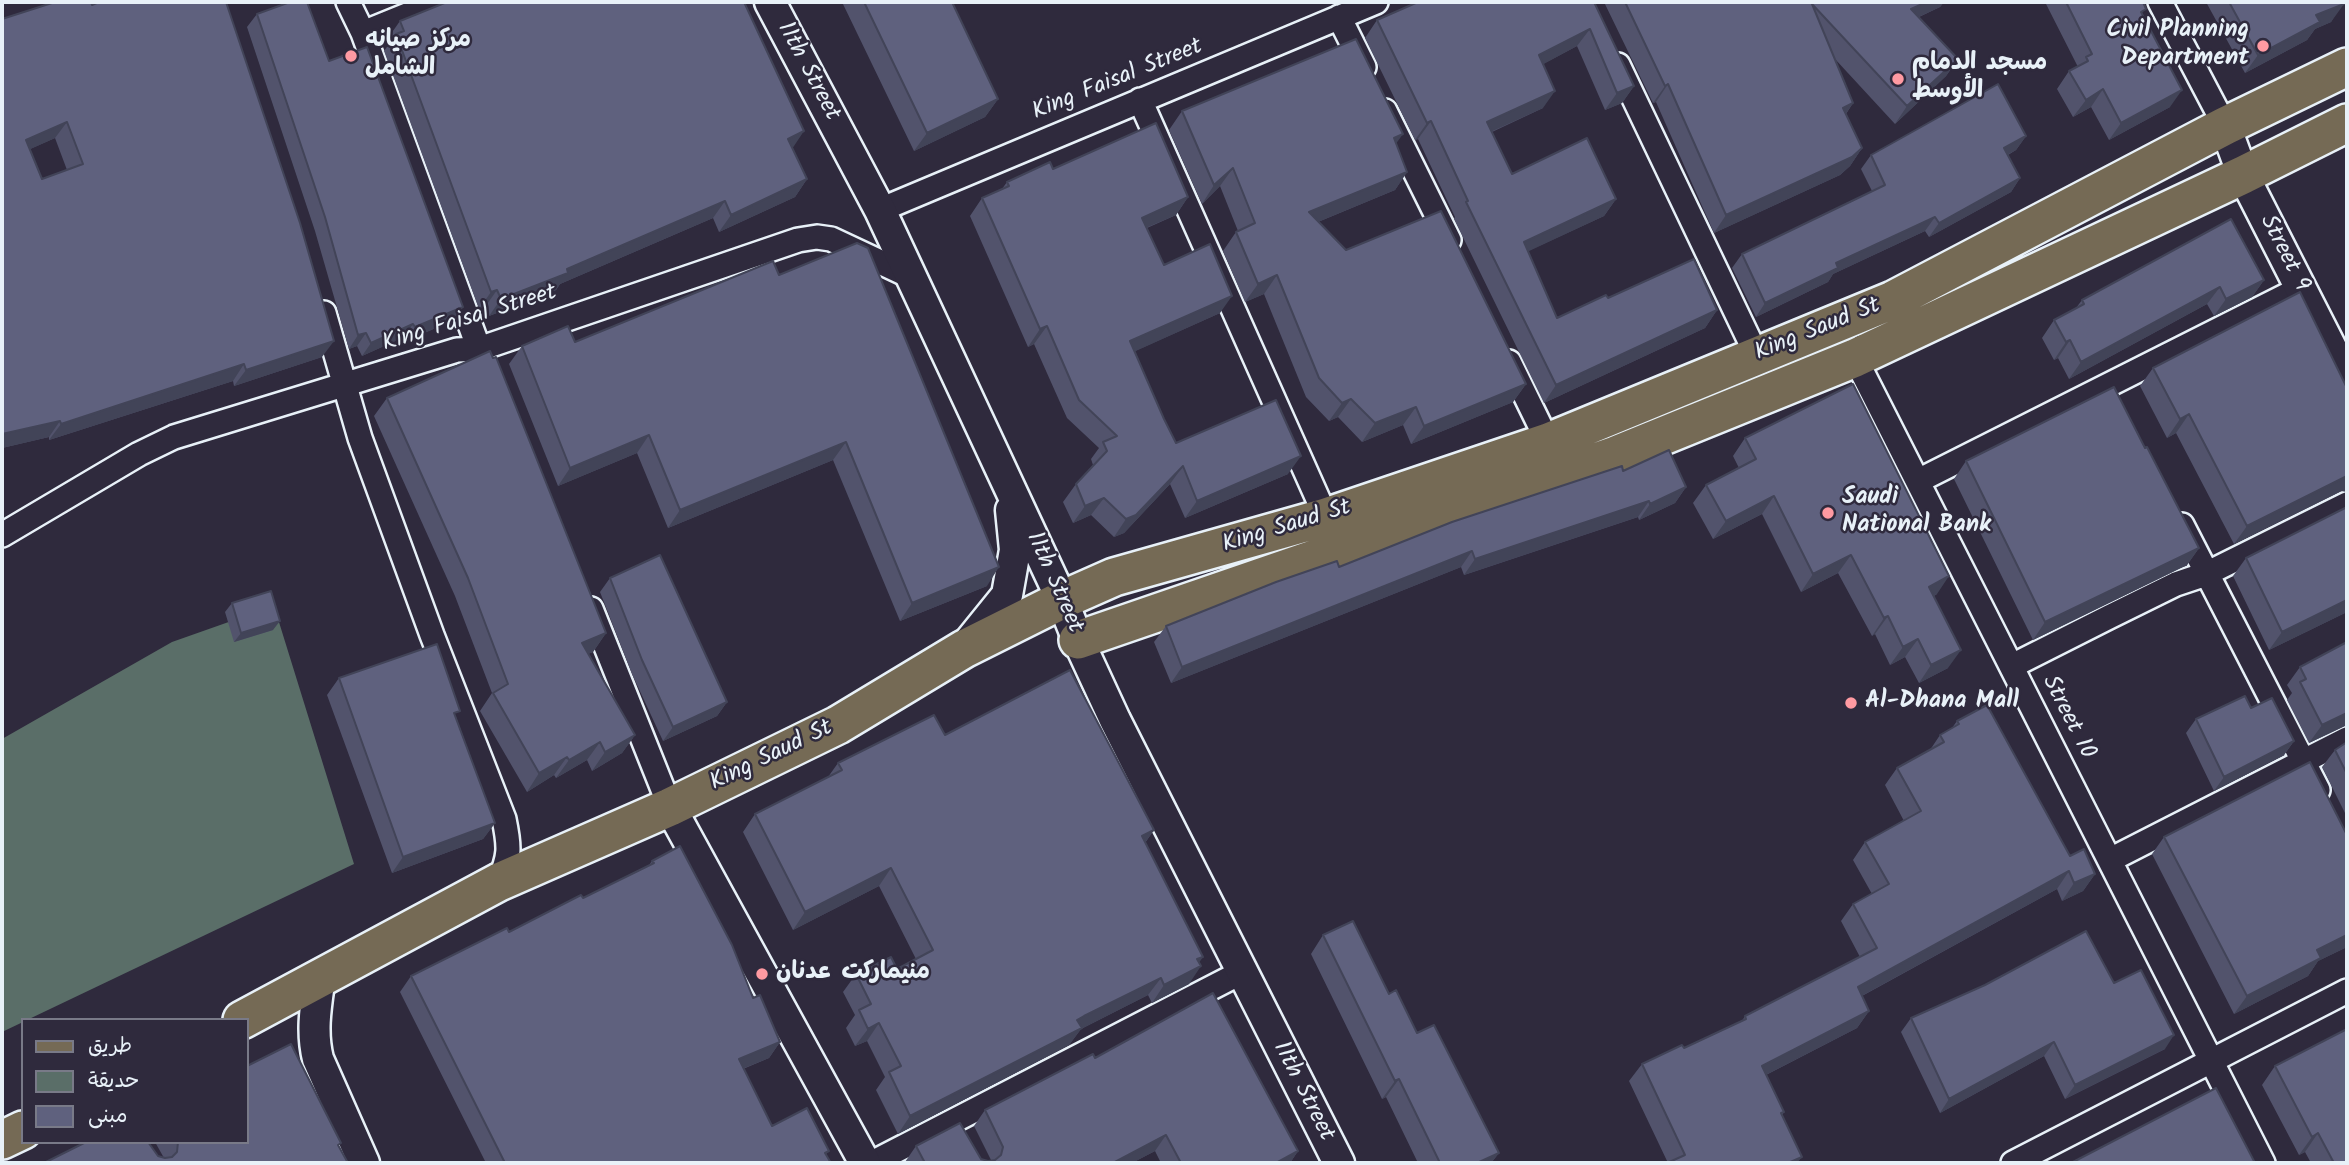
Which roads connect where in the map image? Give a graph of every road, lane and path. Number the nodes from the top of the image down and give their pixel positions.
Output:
1 (42, 2) edge
2 (348, 2) edge
3 (439, 2) edge
4 (770, 2) edge
5 (1376, 2) edge
6 (2160, 2) edge
7 (2, 11) edge
8 (1339, 17) junction
9 (363, 33) junction
10 (1610, 48) edge
11 (2347, 67) edge
12 (1140, 100) junction
13 (2347, 123) edge
14 (2225, 126) junction
15 (2243, 175) junction
16 (880, 209) junction
17 (1456, 254) edge
18 (912, 277) junction
19 (2301, 288) junction
20 (320, 298) edge
21 (1893, 300) junction
22 (1499, 342) edge
23 (483, 347) junction
24 (1757, 356) junction
25 (1855, 358) junction
26 (497, 371) edge
27 (2347, 379) edge
28 (2110, 385) junction
29 (344, 386) junction
30 (2122, 408) edge
31 (1548, 442) junction
32 (1918, 481) junction
33 (1009, 486) junction
34 (2170, 503) edge
35 (2347, 504) edge
36 (50, 507) junction
37 (1326, 517) junction
38 (2, 523) edge
39 (2, 535) edge
40 (2206, 574) junction
41 (583, 589) edge
42 (1062, 600) junction
43 (1078, 640) junction
44 (964, 649) junction
45 (2012, 666) junction
46 (2347, 739) edge
47 (2303, 761) junction
48 (670, 807) junction
49 (2328, 810) edge
50 (2110, 860) junction
51 (499, 882) junction
52 (1242, 972) junction
53 (320, 976) junction
54 (2347, 991) edge
55 (246, 1018) edge
56 (2211, 1061) junction
57 (955, 1120) junction
58 (21, 1131) edge
59 (2, 1140) edge
60 (966, 1142) edge
61 (361, 1162) edge
62 (865, 1163) edge
63 (872, 1163) edge
64 (1339, 1163) edge
65 (2012, 1163) edge
66 (2263, 1163) edge

1 - 7 street
2 - 9 street
3 - 9 street
4 - 16 street, 11th Street
5 - 8 street, King Faisal Street
6 - 14 street
8 - 12 street, King Faisal Street
8 - 17 street
9 - 23 street
10 - 24 street
11 - 14 main road, King Saud St
12 - 16 street, King Faisal Street
12 - 37 street
13 - 15 main road, King Saud St
14 - 15 street, Street 9
14 - 21 main road, King Saud St
15 - 19 street, Street 9
15 - 25 main road, King Saud St
16 - 18 street, 11th Street
18 - 23 street, King Faisal Street
18 - 33 street, 11th Street
19 - 27 street, Street 9
19 - 28 street
20 - 29 street
21 - 24 main road, King Saud St
21 - 25 street
22 - 31 street
23 - 26 street
23 - 29 street, King Faisal Street
24 - 31 main road, King Saud St
25 - 32 street, Street 10
25 - 43 main road, King Saud St
28 - 30 street
28 - 32 street
29 - 36 street, King Faisal Street
29 - 51 street
31 - 37 main road, King Saud St
32 - 45 street, Street 10
33 - 42 street, 11th Street
33 - 44 street
34 - 40 street
35 - 40 street
36 - 38 street
36 - 39 street
37 - 42 main road, King Saud St
40 - 45 street
40 - 47 street
41 - 48 street
42 - 43 street, 11th Street
42 - 44 main road, King Saud St
43 - 52 street, 11th Street
44 - 48 main road, King Saud St
45 - 50 street, Street 10
46 - 47 street
47 - 49 street
47 - 50 street
48 - 51 main road, King Saud St
48 - 62 street
50 - 56 street, Street 10
51 - 53 main road, King Saud St
52 - 57 street
52 - 64 street, 11th Street
53 - 55 main road, King Saud St
53 - 61 street
54 - 56 street
56 - 65 street
56 - 66 street, Street 10
57 - 60 street
57 - 63 street
58 - 59 main road

